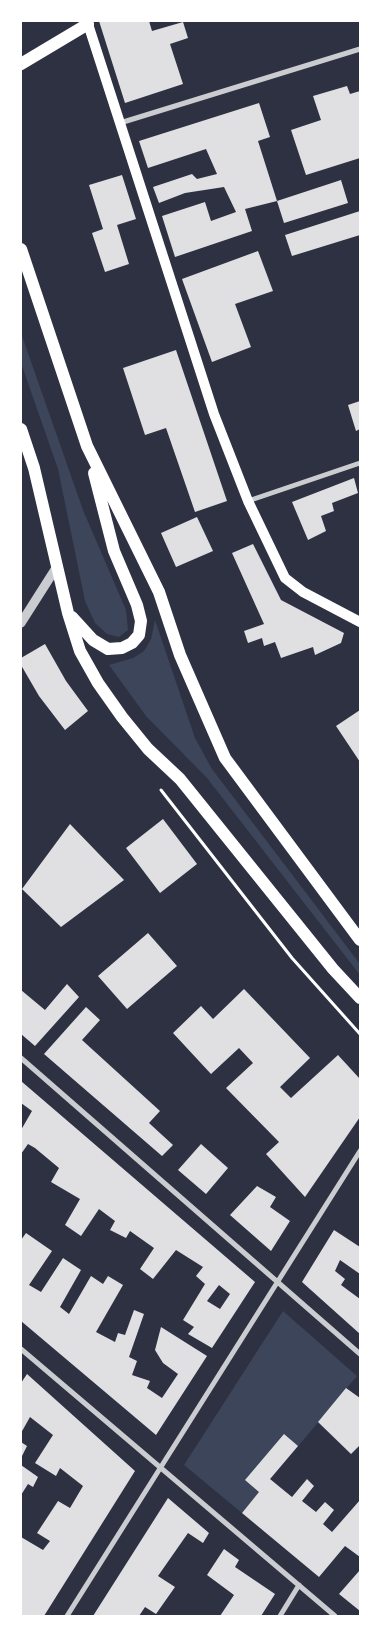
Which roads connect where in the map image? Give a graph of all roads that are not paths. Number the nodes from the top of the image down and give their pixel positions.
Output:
1 (88, 22) edge
2 (360, 49) edge
3 (21, 64) edge
4 (120, 123) junction
5 (21, 249) edge
6 (21, 429) edge
7 (87, 446) junction
8 (360, 463) edge
9 (248, 501) junction
10 (56, 568) junction
11 (68, 613) junction
12 (360, 622) edge
13 (21, 623) edge
14 (360, 940) edge
15 (360, 998) edge
16 (21, 1058) edge
17 (360, 1151) edge
18 (277, 1281) junction
19 (21, 1349) edge
20 (360, 1354) edge
21 (160, 1468) junction
22 (299, 1586) junction
23 (67, 1616) edge
24 (280, 1616) edge
25 (335, 1616) edge

1 - 3 main road
1 - 4 main road
2 - 4 street
4 - 9 main road
5 - 7 main road
6 - 10 main road
7 - 11 main road
7 - 14 main road
8 - 9 street
9 - 12 main road
10 - 11 main road
10 - 13 street
11 - 15 main road
16 - 18 street
17 - 18 street
18 - 20 street
18 - 21 street
19 - 21 street
21 - 22 street
21 - 23 street
22 - 24 street
22 - 25 street

